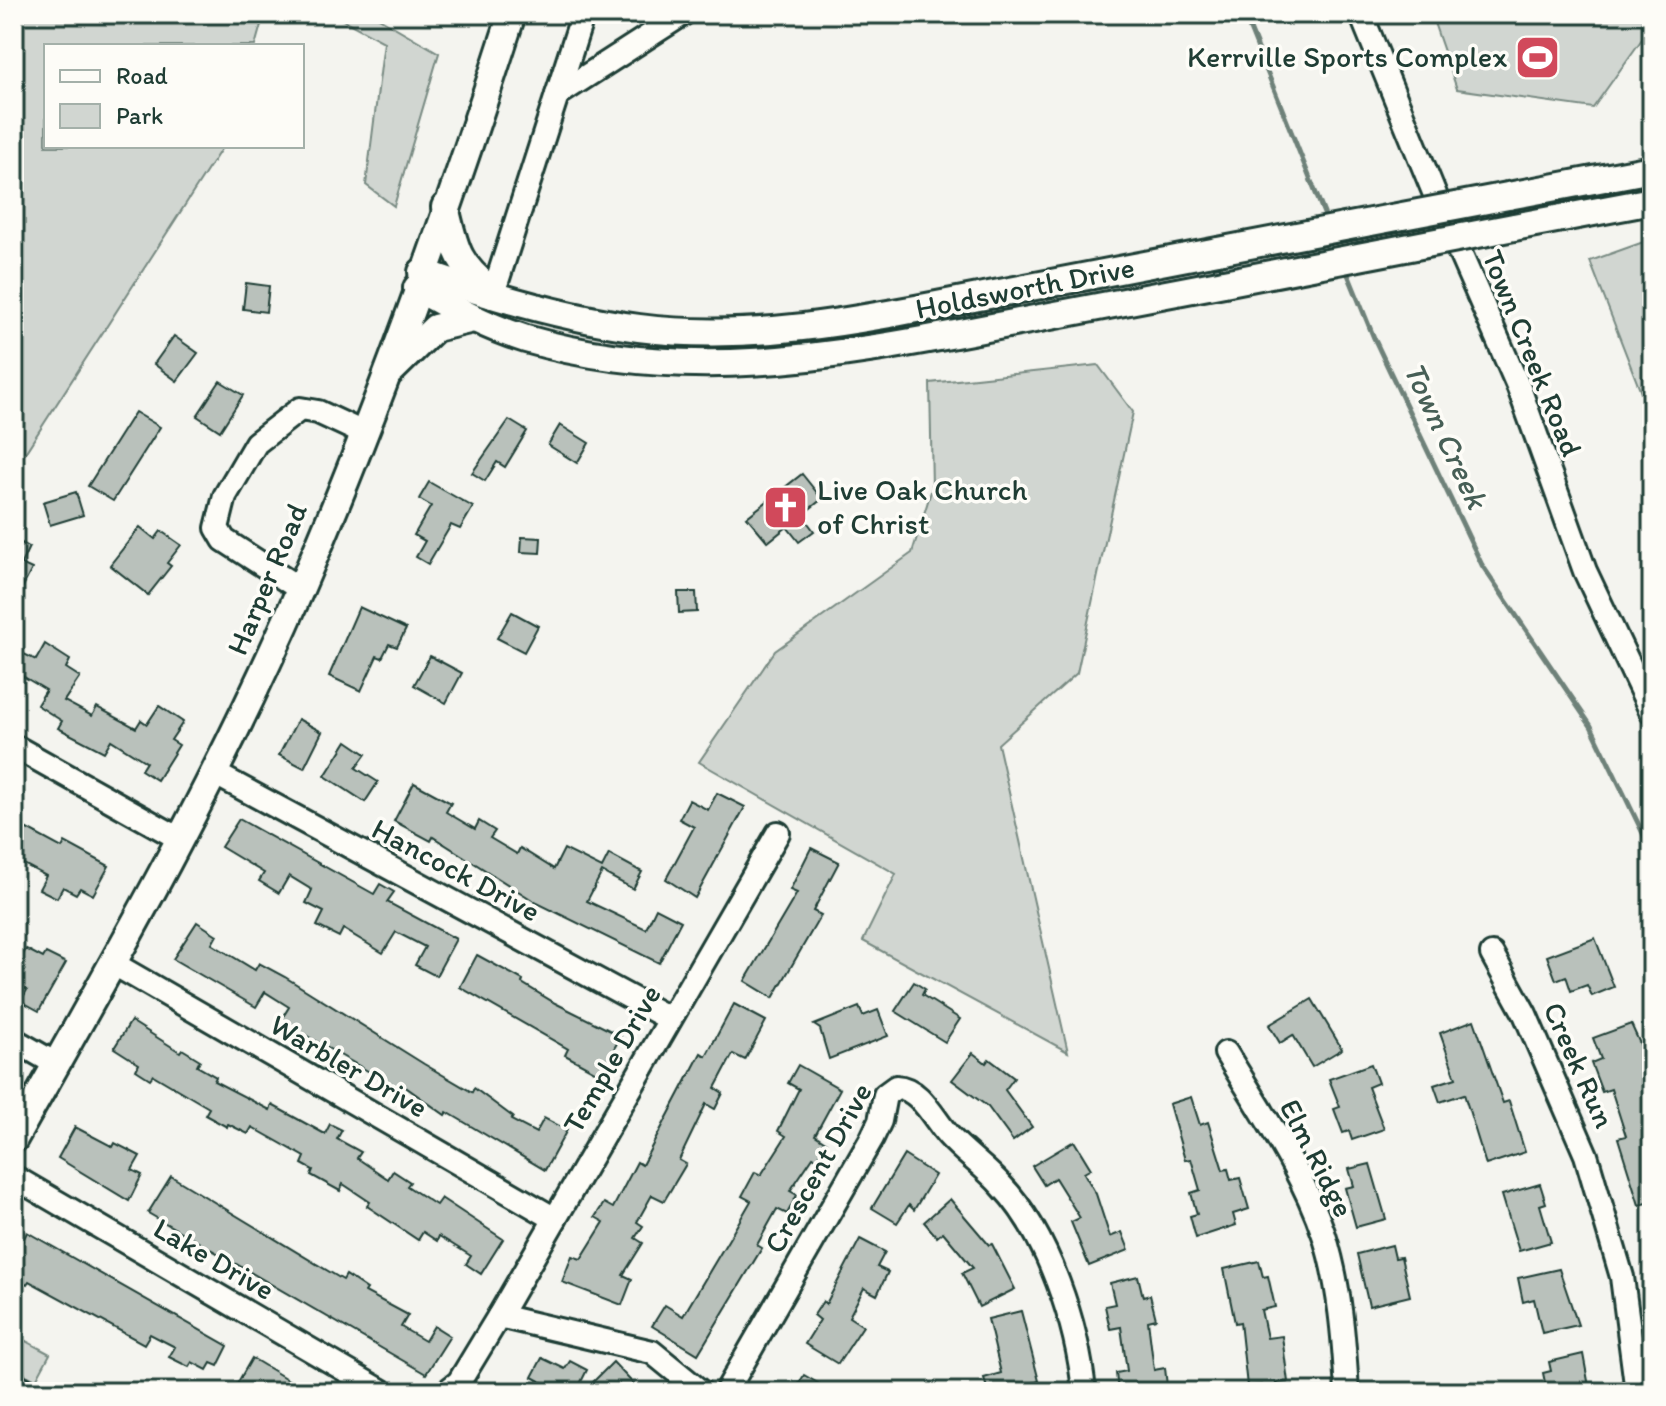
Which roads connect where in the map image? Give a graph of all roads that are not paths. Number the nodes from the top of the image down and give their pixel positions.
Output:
1 (512, 14) edge
2 (583, 14) edge
3 (683, 14) edge
4 (1361, 14) edge
5 (557, 95) junction
6 (1652, 169) edge
7 (1652, 201) edge
8 (445, 207) junction
9 (419, 280) junction
10 (497, 296) junction
11 (473, 319) junction
12 (847, 323) junction
13 (853, 354) junction
14 (384, 379) junction
15 (363, 433) junction
16 (300, 589) junction
17 (1652, 713) edge
18 (14, 746) edge
19 (214, 773) junction
20 (778, 833) dead end
21 (180, 839) junction
22 (1492, 954) dead end
23 (114, 964) junction
24 (670, 1019) junction
25 (14, 1040) edge
26 (1226, 1053) dead end
27 (56, 1064) junction
28 (14, 1139) edge
29 (14, 1177) edge
30 (555, 1219) junction
31 (499, 1316) junction
32 (383, 1392) edge
33 (446, 1392) edge
34 (701, 1392) edge
35 (726, 1392) edge
36 (1084, 1392) edge
37 (1347, 1392) edge
38 (1637, 1392) edge

1 - 8 main road, Harper Road
2 - 5 street
3 - 5 street
4 - 17 street, Town Creek Road
5 - 10 street
6 - 12 main road, Holdsworth Drive, bridge
7 - 13 main road, Holdsworth Drive, bridge
8 - 9 main road, Harper Road
8 - 10 main road
9 - 10 main road, Holdsworth Drive
9 - 11 main road, Holdsworth Drive
9 - 14 main road, Harper Road
10 - 12 main road, Holdsworth Drive
11 - 13 main road, Holdsworth Drive
11 - 14 main road
12 - 13 street
14 - 15 main road, Harper Road
15 - 16 main road, Harper Road
15 - 16 street
16 - 19 main road, Harper Road
18 - 21 street
19 - 21 main road, Harper Road
19 - 24 street, Hancock Drive
20 - 24 street, Temple Drive
21 - 23 main road, Harper Road
22 - 38 street, Creek Run
23 - 27 main road, Harper Road
23 - 30 street, Warbler Drive
24 - 30 street, Temple Drive
25 - 27 street
26 - 37 street, Elm Ridge
27 - 28 main road, Harper Road
29 - 32 street, Lake Drive
30 - 31 street, Temple Drive
31 - 33 street
31 - 34 street
35 - 36 street, Crescent Drive

